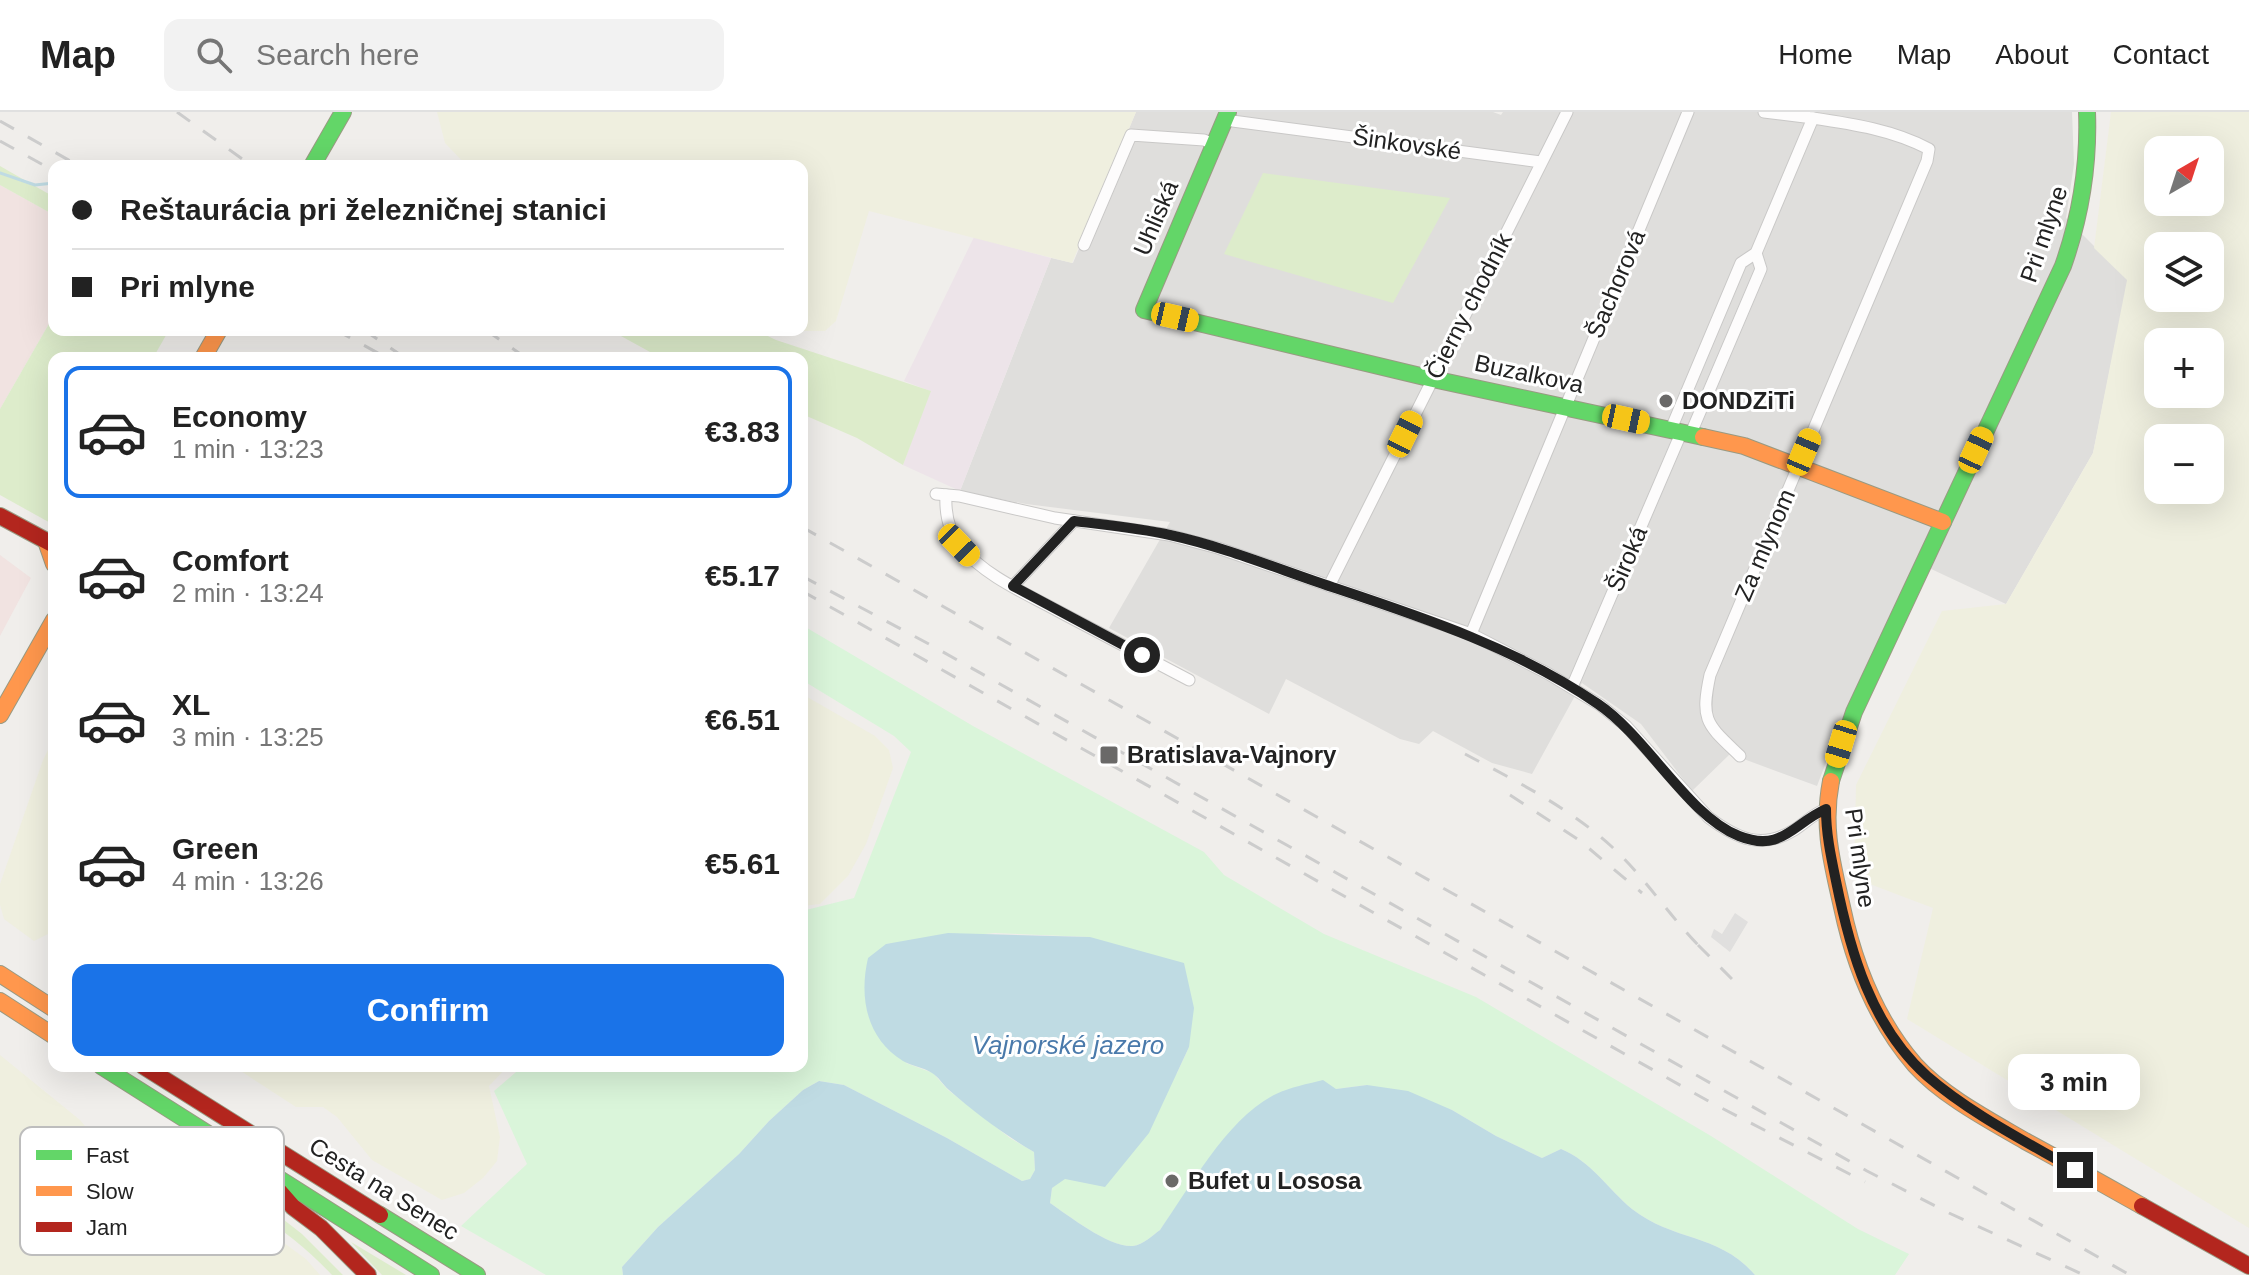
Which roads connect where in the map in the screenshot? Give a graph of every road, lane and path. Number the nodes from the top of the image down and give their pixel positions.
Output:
1 (343, 112) edge
2 (1567, 112) edge
3 (1688, 112) edge
4 (1764, 112) edge
5 (2087, 112) edge
6 (1226, 116) edge
7 (1813, 118) junction
8 (1213, 144) junction
9 (315, 160) edge
10 (1541, 162) junction
11 (1084, 245) dead end
12 (1756, 253) junction
13 (1144, 310) joint
14 (1433, 379) junction
15 (1565, 407) junction
16 (1682, 431) junction
17 (1798, 465) junction
18 (0, 516) edge
19 (1074, 521) junction
20 (1943, 522) junction
21 (48, 540) edge
22 (1013, 586) junction
23 (1329, 586) junction
24 (48, 631) edge
25 (1471, 634) junction
26 (1189, 680) dead end
27 (1572, 687) junction
28 (0, 715) edge
29 (1740, 756) dead end
30 (1826, 809) junction
31 (0, 974) edge
32 (0, 1001) edge
33 (48, 1005) edge
34 (48, 1032) edge
35 (110, 1072) edge
36 (153, 1072) edge
37 (196, 1127) edge
38 (240, 1127) edge
39 (284, 1154) edge
40 (284, 1183) edge
41 (284, 1197) edge
42 (2249, 1266) edge
43 (368, 1275) edge
44 (431, 1275) edge
45 (477, 1275) edge

1 - 9 main road
2 - 10 street, Čierny chodník
3 - 15 street, Šachorová
4 - 7 street
5 - 20 main road, Pri mlyne
6 - 8 main road, Uhliská
6 - 10 street, Šinkovské
7 - 12 street, Široká
7 - 17 street, Za mlynom
8 - 11 street
8 - 13 main road, Uhliská
10 - 14 street, Čierny chodník
12 - 16 street, Široká
12 - 16 street, Široká
13 - 14 main road, Buzalkova
14 - 15 main road, Buzalkova
14 - 23 street, Čierny chodník
15 - 16 main road, Buzalkova
15 - 25 street, Šachorová
16 - 17 main road, Buzalkova
16 - 27 street, Široká
17 - 20 main road, Buzalkova
17 - 29 street, Za mlynom
18 - 21 main road
19 - 22 street
19 - 22 street
19 - 23 street
20 - 30 main road, Pri mlyne
22 - 26 street
23 - 25 street
24 - 28 main road
25 - 27 street
27 - 30 street
30 - 42 main road, Pri mlyne
31 - 33 main road
32 - 34 main road
35 - 37 main road, Cesta na Senec
36 - 38 main road, Cesta na Senec
39 - 45 main road, Cesta na Senec
40 - 44 main road, Cesta na Senec
41 - 43 main road

